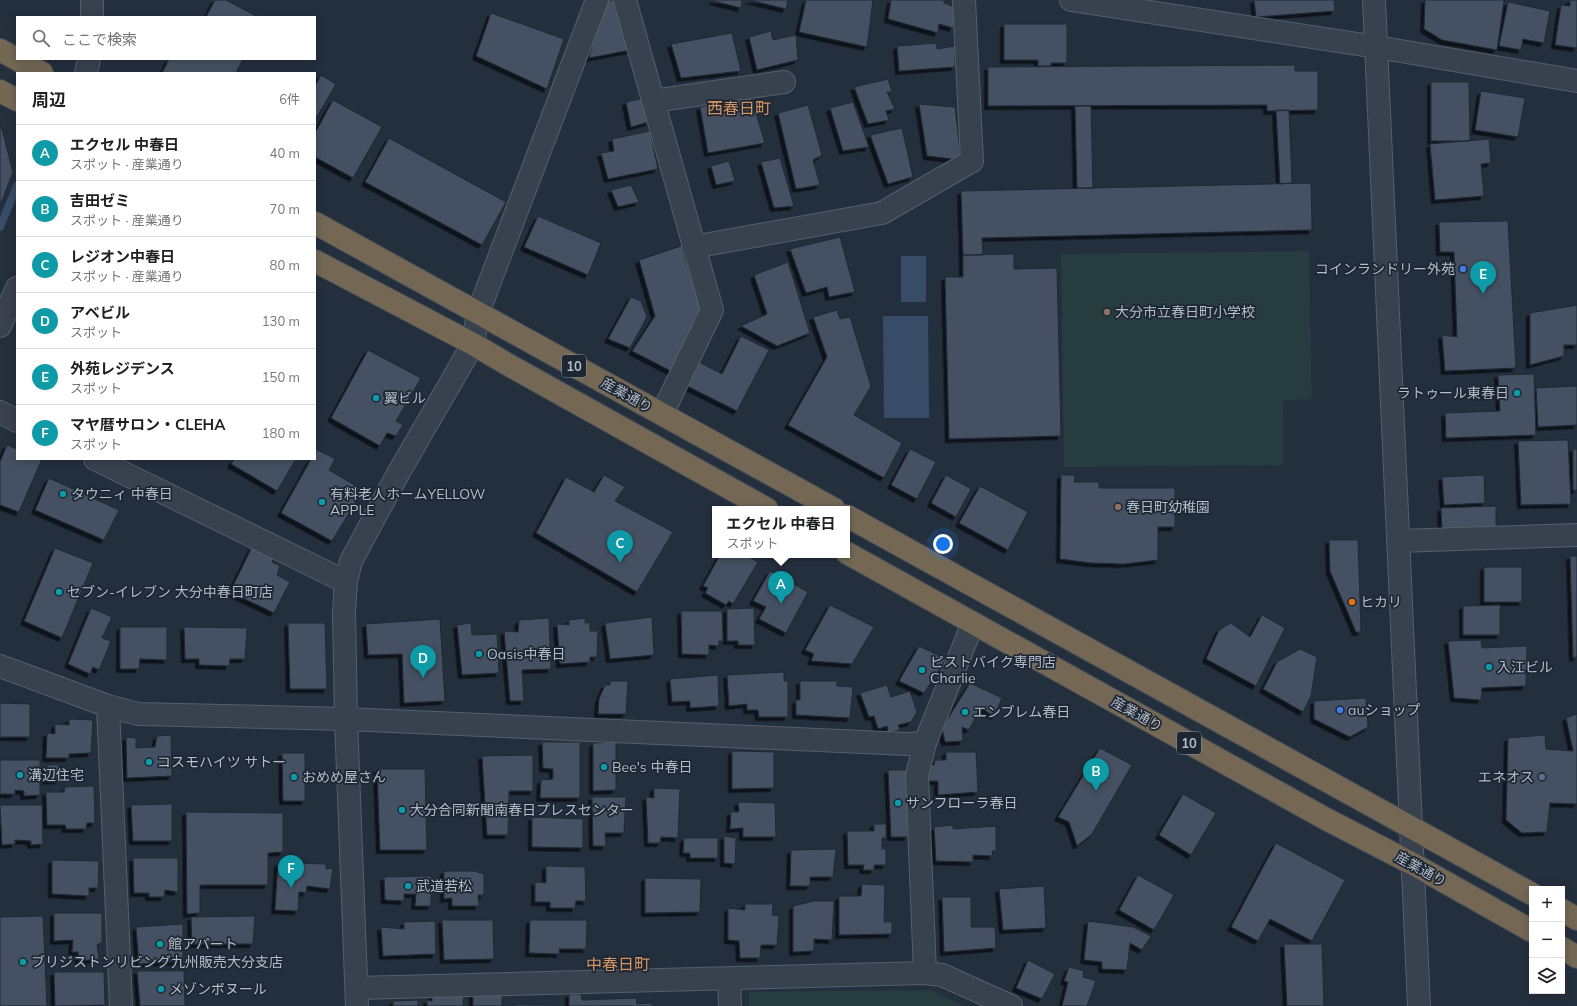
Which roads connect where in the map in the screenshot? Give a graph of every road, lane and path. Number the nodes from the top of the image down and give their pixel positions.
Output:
1 (92, 0) edge
2 (597, 0) edge
3 (625, 0) edge
4 (964, 0) edge
5 (1071, 0) edge
6 (1374, 0) edge
7 (92, 16) edge
8 (1376, 47) junction
9 (0, 50) edge
10 (16, 59) edge
11 (18, 60) edge
12 (89, 60) edge
13 (40, 72) edge
14 (86, 72) edge
15 (1577, 81) edge
16 (784, 82) dead end
17 (0, 91) edge
18 (16, 99) edge
19 (653, 101) junction
20 (316, 224) edge
21 (693, 247) junction
22 (316, 262) edge
23 (16, 290) edge
24 (478, 313) junction
25 (0, 326) edge
26 (473, 344) junction
27 (0, 412) edge
28 (662, 414) junction
29 (16, 420) edge
30 (98, 460) edge
31 (762, 506) edge
32 (829, 506) edge
33 (850, 518) edge
34 (1577, 535) edge
35 (1398, 541) junction
36 (850, 555) edge
37 (346, 582) junction
38 (973, 623) junction
39 (0, 666) edge
40 (108, 706) junction
41 (346, 718) junction
42 (925, 743) junction
43 (1411, 827) junction
44 (1412, 864) junction
45 (1529, 892) edge
46 (1565, 902) edge
47 (1577, 902) edge
48 (1565, 912) edge
49 (1577, 919) edge
50 (1529, 929) edge
51 (925, 973) junction
52 (729, 978) junction
53 (357, 997) edge
54 (121, 1006) edge
55 (730, 1006) edge
56 (1011, 1006) edge
57 (1419, 1006) edge

1 - 7 street
2 - 24 street
3 - 19 street
4 - 21 street
5 - 8 street
6 - 8 street
8 - 15 street
8 - 35 street
9 - 10 highway
11 - 13 highway
12 - 14 street
16 - 19 street
17 - 18 highway
19 - 21 street
20 - 24 highway, 産業通り / 10
21 - 28 street
22 - 26 highway, 10
23 - 25 street
24 - 26 street
24 - 28 highway, 産業通り / 10
26 - 31 highway, 10
26 - 37 street
27 - 29 street
28 - 32 highway, 産業通り / 10
30 - 37 street
33 - 43 highway, 10
34 - 35 street
35 - 43 street
36 - 38 highway, 産業通り / 10
37 - 41 street
38 - 42 street
38 - 44 highway, 産業通り / 10
39 - 40 street
40 - 41 street
40 - 54 street
41 - 42 street
41 - 53 street
42 - 51 street
43 - 44 street
43 - 45 highway, 10
44 - 50 highway, 産業通り / 10
44 - 57 street
46 - 47 highway
48 - 49 highway
51 - 52 street
51 - 56 street
52 - 53 street
52 - 55 street

